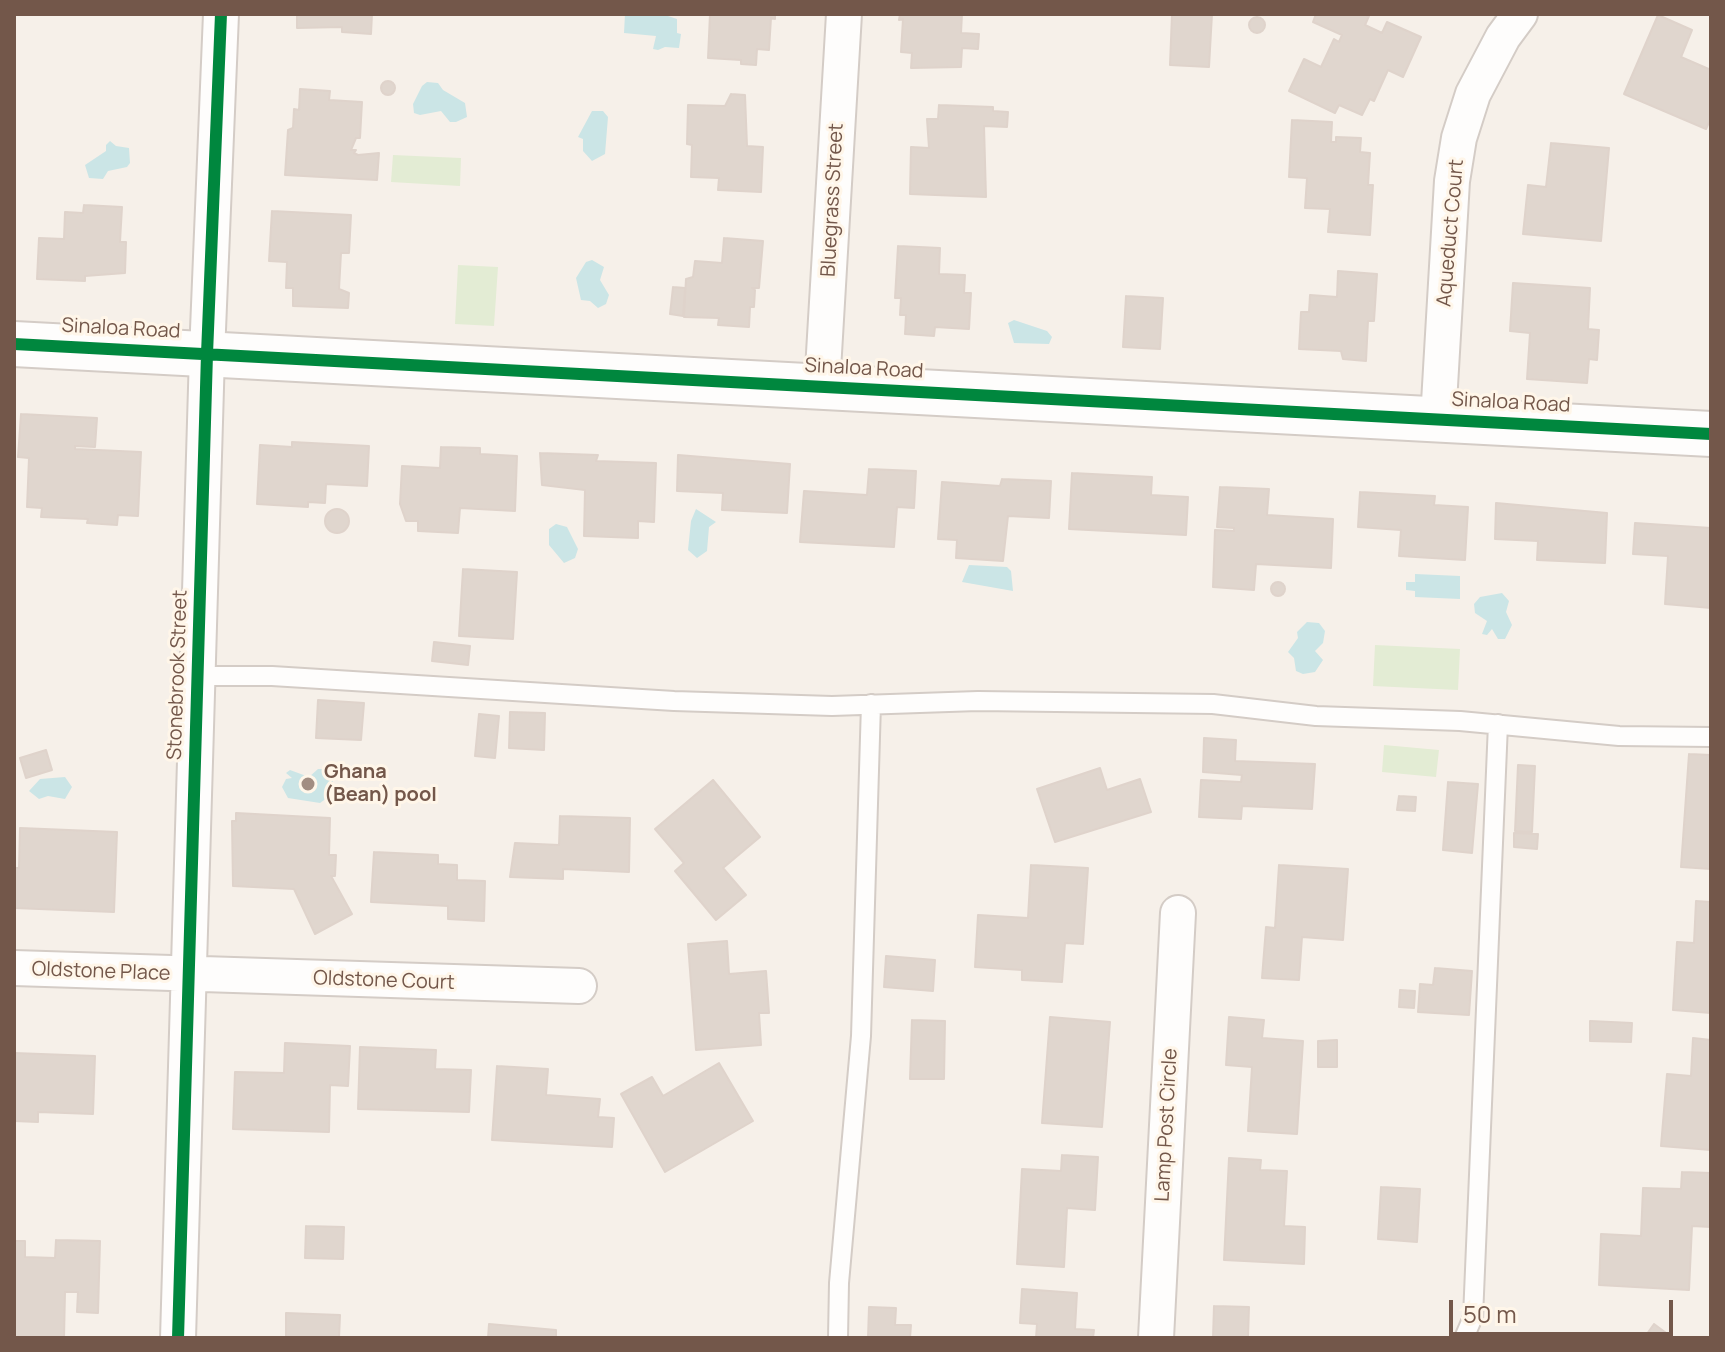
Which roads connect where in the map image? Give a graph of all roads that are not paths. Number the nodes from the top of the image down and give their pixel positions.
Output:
1 (221, 14) edge
2 (844, 14) edge
3 (1520, 14) edge
4 (14, 344) edge
5 (207, 354) junction
6 (822, 387) junction
7 (1438, 420) junction
8 (1711, 434) edge
9 (198, 676) junction
10 (871, 704) junction
11 (1498, 724) junction
12 (1711, 737) edge
13 (1178, 913) dead end
14 (14, 968) edge
15 (189, 975) junction
16 (579, 986) dead end
17 (178, 1338) edge
18 (838, 1338) edge
19 (1156, 1338) edge
20 (1464, 1338) edge

1 - 5 street, Stonebrook Street
2 - 6 street, Bluegrass Street
3 - 7 street, Aqueduct Court
4 - 5 street, Sinaloa Road
5 - 6 street, Sinaloa Road
5 - 9 street, Stonebrook Street
6 - 7 street, Sinaloa Road
7 - 8 street, Sinaloa Road
9 - 10 lane
9 - 15 street, Stonebrook Street
10 - 11 lane
10 - 18 lane
11 - 12 lane
11 - 20 lane
13 - 19 street, Lamp Post Circle
14 - 15 street, Oldstone Place
15 - 16 street, Oldstone Court
15 - 17 street, Stonebrook Street

